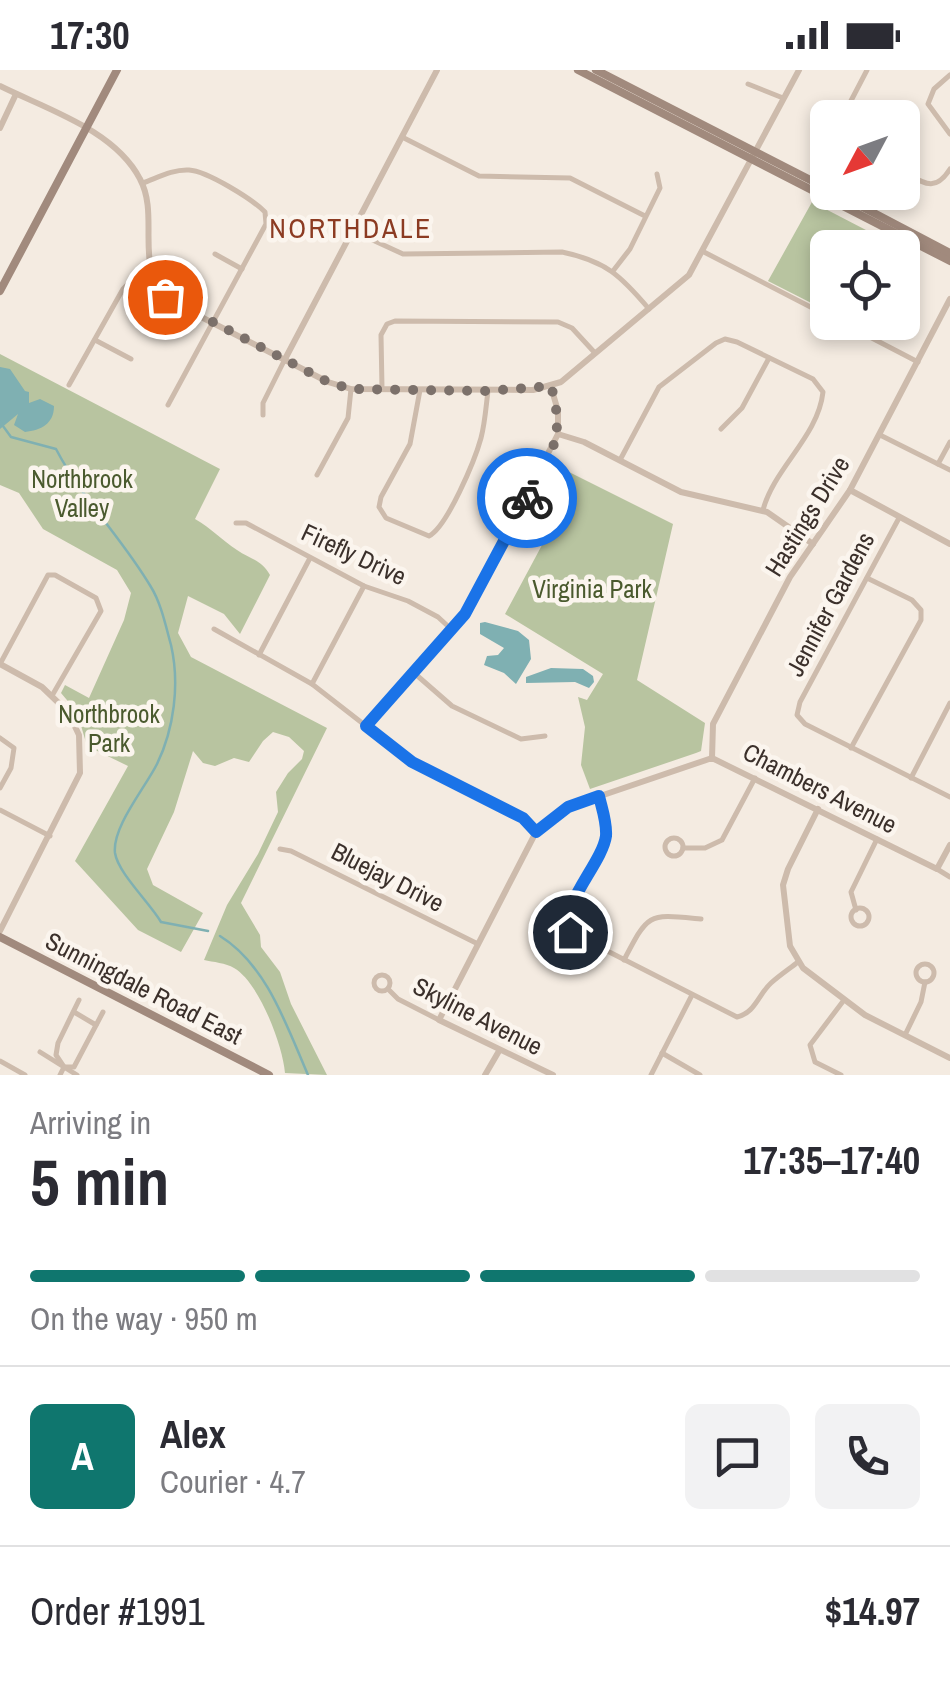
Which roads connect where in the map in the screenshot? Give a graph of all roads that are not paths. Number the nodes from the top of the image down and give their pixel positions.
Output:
1 (117, 70) edge
2 (437, 70) edge
3 (578, 70) edge
4 (596, 70) edge
5 (799, 70) edge
6 (867, 70) edge
7 (950, 75) edge
8 (748, 84) dead end
9 (0, 86) edge
10 (16, 94) junction
11 (783, 98) junction
12 (851, 100) edge
13 (0, 128) edge
14 (86, 129) junction
15 (950, 134) edge
16 (402, 138) junction
17 (752, 154) junction
18 (950, 170) edge
19 (656, 174) dead end
20 (920, 178) edge
21 (810, 181) edge
22 (143, 183) junction
23 (869, 210) edge
24 (645, 216) junction
25 (353, 230) junction
26 (702, 251) junction
27 (950, 252) edge
28 (215, 254) dead end
29 (950, 261) edge
30 (242, 269) junction
31 (613, 271) junction
32 (150, 272) junction
33 (0, 291) edge
34 (950, 298) edge
35 (810, 307) edge
36 (649, 310) junction
37 (946, 317) edge
38 (212, 323) junction
39 (95, 340) junction
40 (876, 340) edge
41 (594, 353) junction
42 (769, 358) junction
43 (131, 359) dead end
44 (284, 361) junction
45 (918, 362) junction
46 (69, 386) dead end
47 (551, 386) junction
48 (420, 388) junction
49 (351, 389) junction
50 (382, 389) junction
51 (488, 391) junction
52 (168, 405) dead end
53 (263, 415) dead end
54 (721, 430) dead end
55 (558, 434) junction
56 (880, 434) junction
57 (950, 442) edge
58 (620, 460) junction
59 (938, 464) junction
60 (950, 470) edge
61 (318, 475) dead end
62 (850, 490) junction
63 (762, 510) junction
64 (899, 518) junction
65 (236, 523) dead end
66 (813, 544) junction
67 (950, 544) edge
68 (310, 558) junction
69 (867, 578) junction
70 (364, 586) junction
71 (214, 629) dead end
72 (451, 629) junction
73 (259, 655) junction
74 (0, 664) edge
75 (414, 672) junction
76 (312, 684) junction
77 (52, 694) junction
78 (950, 703) edge
79 (366, 726) junction
80 (545, 736) dead end
81 (0, 738) edge
82 (851, 748) junction
83 (712, 758) junction
84 (755, 778) junction
85 (910, 778) junction
86 (0, 788) edge
87 (599, 796) junction
88 (950, 798) edge
89 (818, 809) junction
90 (0, 810) edge
91 (536, 832) junction
92 (50, 836) junction
93 (877, 839) junction
94 (950, 845) edge
95 (683, 848) dead end
96 (280, 849) dead end
97 (937, 869) junction
98 (950, 876) edge
99 (856, 910) dead end
100 (701, 919) dead end
101 (0, 934) edge
102 (478, 944) junction
103 (624, 960) junction
104 (798, 962) junction
105 (925, 982) dead end
106 (388, 989) dead end
107 (692, 995) junction
108 (80, 1000) dead end
109 (844, 1000) junction
110 (74, 1012) junction
111 (103, 1012) dead end
112 (439, 1020) junction
113 (96, 1025) junction
114 (905, 1035) junction
115 (499, 1051) junction
116 (40, 1052) dead end
117 (662, 1053) junction
118 (950, 1058) edge
119 (0, 1061) edge
120 (64, 1067) junction
121 (24, 1075) edge
122 (60, 1075) edge
123 (77, 1075) edge
124 (269, 1075) edge
125 (486, 1075) edge
126 (553, 1075) edge
127 (651, 1075) edge
128 (700, 1075) edge
129 (841, 1075) edge

1 - 14 main road
2 - 16 street
3 - 17 main road
4 - 17 main road
5 - 11 street
6 - 12 street
7 - 15 street
8 - 11 street
9 - 10 street
10 - 13 street
10 - 14 street
11 - 17 street
14 - 22 street
14 - 33 main road
16 - 24 street
16 - 25 street
17 - 21 main road
17 - 26 street
17 - 29 main road
18 - 20 street
19 - 24 street
22 - 30 street
22 - 32 street
23 - 27 main road
24 - 31 street
25 - 31 street
25 - 44 street
26 - 35 street
26 - 36 street
28 - 30 street
30 - 38 street
31 - 36 street
32 - 38 street
32 - 39 street
34 - 37 street, Hastings Drive
36 - 41 street
37 - 45 street, Hastings Drive
38 - 44 street
38 - 52 street
39 - 43 street
39 - 46 street
40 - 45 street
41 - 47 street
41 - 50 street
42 - 54 street
42 - 58 street
42 - 63 street
44 - 49 street
44 - 53 street
45 - 56 street, Hastings Drive
47 - 51 street
47 - 55 street
48 - 50 street
48 - 51 street
48 - 51 street
49 - 50 street
49 - 61 street
55 - 58 street
55 - 72 street
56 - 59 street
56 - 62 street, Hastings Drive
57 - 59 street
58 - 63 street
59 - 60 street
62 - 64 street
62 - 66 street, Hastings Drive
63 - 66 street
64 - 67 street
64 - 69 street, Jennifer Gardens
65 - 68 street, Firefly Drive
66 - 83 street, Hastings Drive
68 - 70 street, Firefly Drive
68 - 73 street
69 - 82 street, Jennifer Gardens
69 - 82 street
70 - 72 street, Firefly Drive
70 - 76 street
71 - 73 street
72 - 75 street
73 - 76 street
74 - 77 street
74 - 77 street
75 - 79 street
75 - 80 street
76 - 79 street
77 - 92 street
78 - 85 street
79 - 91 street
81 - 86 street
82 - 85 street, Jennifer Gardens
83 - 84 street, Chambers Avenue
83 - 87 street, Chambers Avenue
84 - 89 street, Chambers Avenue
84 - 95 street
85 - 88 street, Jennifer Gardens
87 - 91 street, Chambers Avenue
87 - 103 street
89 - 93 street, Chambers Avenue
89 - 104 street
90 - 92 street
91 - 102 street, Chambers Avenue
92 - 101 street
93 - 97 street, Chambers Avenue
93 - 99 street
94 - 97 street
96 - 102 street, Bluejay Drive
97 - 98 street, Chambers Avenue
100 - 103 street
101 - 124 main road, Sunningdale Road East
102 - 112 street, Chambers Avenue
103 - 107 street
104 - 107 street
104 - 109 street
105 - 114 street
106 - 112 street, Skyline Avenue
107 - 117 street
108 - 110 street
109 - 114 street
109 - 129 street
110 - 113 street
110 - 120 street
111 - 113 street
112 - 115 street, Skyline Avenue
113 - 120 street
114 - 118 street
115 - 125 street
115 - 126 street, Skyline Avenue
116 - 120 street
117 - 127 street
117 - 128 street
119 - 121 street
120 - 122 street
120 - 123 street

